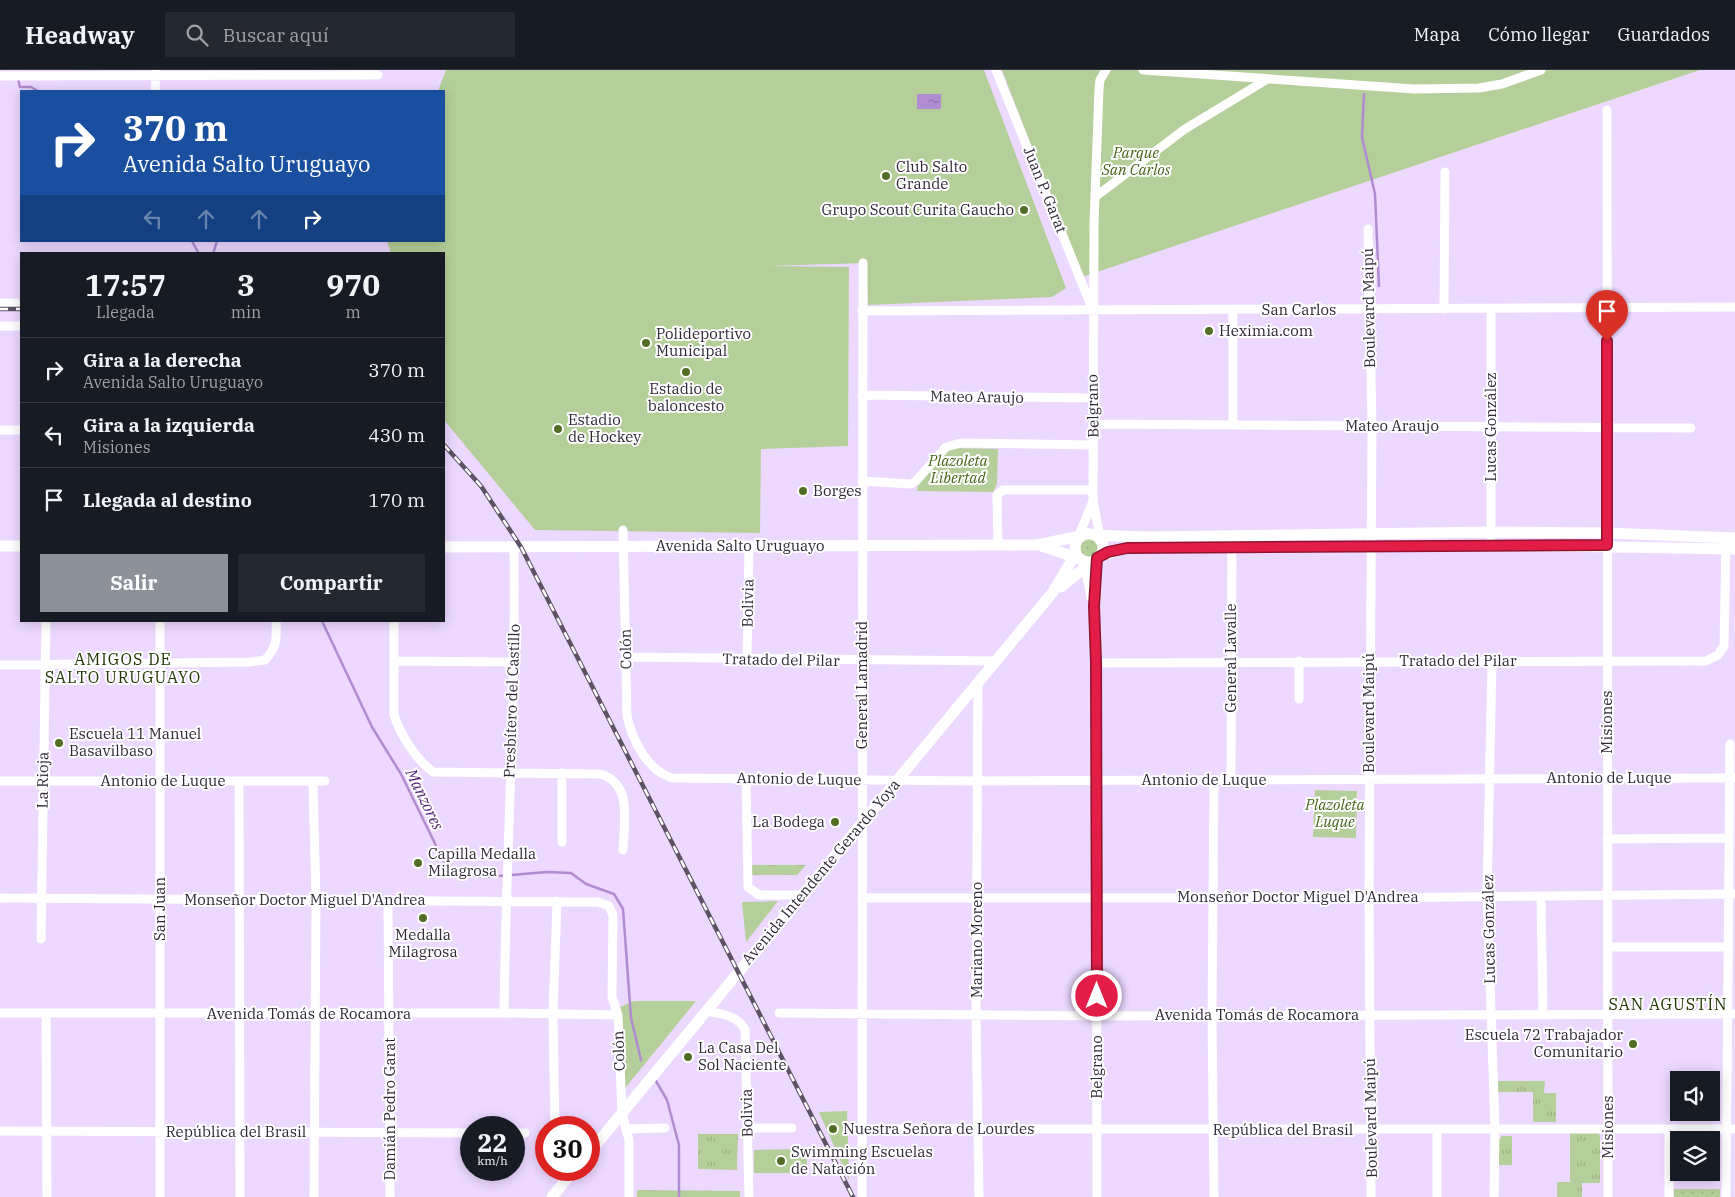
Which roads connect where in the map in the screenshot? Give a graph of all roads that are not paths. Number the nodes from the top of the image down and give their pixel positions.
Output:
1 (996, 70) edge
2 (1106, 70) edge
3 (1143, 70) edge
4 (1541, 70) edge
5 (42, 73) edge
6 (156, 73) edge
7 (232, 73) edge
8 (354, 73) edge
9 (378, 75) dead end
10 (0, 76) edge
11 (1267, 80) junction
12 (155, 90) edge
13 (1607, 110) dead end
14 (1445, 172) dead end
15 (1095, 197) junction
16 (1368, 229) dead end
17 (863, 263) dead end
18 (0, 303) edge
19 (16, 303) dead end
20 (1608, 307) junction
21 (1735, 307) edge
22 (1444, 309) junction
23 (1491, 309) junction
24 (1233, 310) junction
25 (1369, 310) junction
26 (862, 311) junction
27 (1092, 311) junction
28 (0, 326) edge
29 (20, 326) edge
30 (862, 395) junction
31 (1093, 398) junction
32 (1093, 424) junction
33 (1233, 425) junction
34 (1372, 426) junction
35 (1492, 426) junction
36 (1607, 427) junction
37 (1691, 428) dead end
38 (0, 430) edge
39 (20, 430) edge
40 (1093, 445) junction
41 (862, 482) junction
42 (1094, 490) junction
43 (1093, 501) junction
44 (624, 530) dead end
45 (1491, 532) junction
46 (1607, 533) junction
47 (1371, 534) junction
48 (1089, 537) junction
49 (1232, 541) junction
50 (1731, 543) edge
51 (998, 544) junction
52 (1037, 545) junction
53 (1492, 545) junction
54 (1607, 545) junction
55 (0, 546) edge
56 (20, 546) edge
57 (624, 546) junction
58 (748, 546) junction
59 (862, 546) junction
60 (1371, 546) junction
61 (445, 547) edge
62 (514, 547) junction
63 (1086, 559) junction
64 (1094, 606) junction
65 (46, 622) edge
66 (160, 622) edge
67 (276, 622) edge
68 (394, 622) edge
69 (626, 657) junction
70 (747, 659) junction
71 (394, 661) junction
72 (862, 661) junction
73 (997, 661) junction
74 (1299, 661) junction
75 (1370, 661) junction
76 (1492, 661) junction
77 (1608, 661) junction
78 (515, 662) junction
79 (1096, 662) junction
80 (1231, 662) junction
81 (160, 663) junction
82 (0, 665) edge
83 (45, 665) junction
84 (978, 684) junction
85 (1299, 699) dead end
86 (1730, 744) dead end
87 (510, 772) junction
88 (562, 773) junction
89 (672, 778) joint
90 (746, 778) junction
91 (1489, 778) junction
92 (1607, 778) junction
93 (1732, 778) edge
94 (0, 780) edge
95 (862, 780) junction
96 (898, 780) junction
97 (1096, 780) junction
98 (1214, 780) junction
99 (1231, 780) junction
100 (1369, 780) junction
101 (43, 781) junction
102 (160, 781) junction
103 (239, 781) junction
104 (326, 781) dead end
105 (977, 781) junction
106 (314, 782) junction
107 (861, 823) junction
108 (1728, 838) junction
109 (1607, 839) junction
110 (562, 842) dead end
111 (624, 850) dead end
112 (802, 894) junction
113 (1732, 894) edge
114 (1487, 896) junction
115 (1607, 896) junction
116 (1212, 897) junction
117 (1541, 897) junction
118 (0, 898) edge
119 (42, 898) junction
120 (862, 898) junction
121 (977, 898) junction
122 (1097, 898) junction
123 (1369, 898) junction
124 (160, 900) junction
125 (240, 900) junction
126 (316, 900) junction
127 (506, 900) junction
128 (388, 901) junction
129 (557, 901) junction
130 (609, 906) joint
131 (41, 939) dead end
132 (1608, 947) junction
133 (1728, 947) junction
134 (706, 1011) junction
135 (0, 1013) edge
136 (46, 1013) junction
137 (160, 1013) junction
138 (240, 1013) junction
139 (504, 1013) junction
140 (779, 1013) dead end
141 (315, 1014) junction
142 (389, 1014) junction
143 (553, 1014) junction
144 (862, 1014) junction
145 (1608, 1014) junction
146 (1731, 1014) edge
147 (618, 1015) junction
148 (976, 1015) junction
149 (1212, 1015) junction
150 (1543, 1015) junction
151 (1097, 1016) junction
152 (1370, 1016) junction
153 (1492, 1016) junction
154 (622, 1113) junction
155 (555, 1116) edge
156 (665, 1128) dead end
157 (748, 1128) junction
158 (792, 1128) dead end
159 (626, 1129) junction
160 (862, 1129) junction
161 (978, 1129) junction
162 (1437, 1129) junction
163 (1608, 1129) junction
164 (1669, 1129) junction
165 (1730, 1129) edge
166 (48, 1130) junction
167 (1097, 1130) junction
168 (1213, 1130) junction
169 (1370, 1130) junction
170 (1495, 1130) junction
171 (0, 1131) edge
172 (160, 1132) junction
173 (240, 1132) junction
174 (315, 1132) junction
175 (390, 1132) junction
176 (460, 1133) edge
177 (600, 1140) edge
178 (564, 1181) edge
179 (862, 1196) edge
180 (47, 1197) edge
181 (160, 1197) edge
182 (240, 1197) edge
183 (314, 1197) edge
184 (390, 1197) edge
185 (552, 1197) edge
186 (629, 1197) edge
187 (749, 1197) edge
188 (979, 1197) edge
189 (1097, 1197) edge
190 (1214, 1197) edge
191 (1371, 1197) edge
192 (1438, 1197) edge
193 (1494, 1197) edge
194 (1608, 1197) edge
195 (1669, 1197) edge
196 (1726, 1197) edge

1 - 27 street, Juan P. Garat
2 - 15 street, Belgrano
3 - 11 street
4 - 11 street
5 - 6 street
5 - 10 street
6 - 7 street
6 - 12 street
7 - 8 street
8 - 9 street
11 - 15 street
13 - 20 street, Misiones
14 - 22 street
15 - 27 street, Belgrano
16 - 25 street, Boulevard Maipú
17 - 26 street, General Lamadrid
18 - 19 street
20 - 21 street, San Carlos
20 - 23 street, San Carlos
20 - 36 street, Misiones
22 - 23 street, San Carlos
22 - 25 street, San Carlos
23 - 35 street, Lucas González
24 - 25 street, San Carlos
24 - 27 street, San Carlos
24 - 33 street
25 - 34 street, Boulevard Maipú
26 - 27 street, San Carlos
26 - 30 street, General Lamadrid
27 - 31 street, Belgrano
28 - 29 street
30 - 31 street, Mateo Araujo
30 - 41 street, General Lamadrid
31 - 32 street, Belgrano
32 - 33 street, Mateo Araujo
32 - 40 street, Belgrano
33 - 34 street, Mateo Araujo
34 - 35 street, Mateo Araujo
34 - 47 street, Boulevard Maipú
35 - 36 street, Mateo Araujo
35 - 45 street, Lucas González
36 - 37 street, Mateo Araujo
36 - 46 street, Misiones
38 - 39 street
40 - 41 street
40 - 42 street, Belgrano
41 - 59 street, General Lamadrid
42 - 43 street, Belgrano
42 - 51 street
43 - 48 street, Belgrano
43 - 48 street, Belgrano
44 - 57 street, Colón
45 - 46 main road, Avenida Salto Uruguayo
45 - 47 main road, Avenida Salto Uruguayo
45 - 53 street, Lucas González
46 - 50 main road, Avenida Salto Uruguayo
46 - 54 street, Misiones
47 - 49 main road, Avenida Salto Uruguayo
47 - 60 street, Boulevard Maipú
48 - 49 main road, Avenida Salto Uruguayo
48 - 52 main road, Avenida Salto Uruguayo
48 - 63 main road
48 - 63 main road
49 - 60 main road, Avenida Salto Uruguayo
49 - 63 main road, Avenida Salto Uruguayo
49 - 80 street, General Lavalle
50 - 54 main road, Avenida Salto Uruguayo
50 - 77 street, Tratado del Pilar
51 - 52 main road, Avenida Salto Uruguayo
51 - 59 main road, Avenida Salto Uruguayo
52 - 63 main road, Avenida Salto Uruguayo
53 - 54 main road, Avenida Salto Uruguayo
53 - 60 main road, Avenida Salto Uruguayo
54 - 77 street, Misiones
55 - 56 main road
57 - 58 main road, Avenida Salto Uruguayo
57 - 62 main road, Avenida Salto Uruguayo
57 - 69 street, Colón
58 - 59 main road, Avenida Salto Uruguayo
58 - 70 street, Bolivia
59 - 72 street, General Lamadrid
60 - 75 street, Boulevard Maipú
61 - 62 main road, Avenida Salto Uruguayo
62 - 78 street, Presbítero del Castillo
63 - 64 street, Belgrano
63 - 64 street, Belgrano
63 - 73 main road, Avenida Intendente Gerardo Yoya
64 - 79 street, Belgrano
65 - 83 street, La Rioja
66 - 81 street, San Juan
67 - 81 street
68 - 71 street
69 - 70 street, Tratado del Pilar
69 - 89 street, Colón
70 - 72 street, Tratado del Pilar
71 - 78 street
71 - 87 street
72 - 73 street, Tratado del Pilar
72 - 95 street, General Lamadrid
73 - 84 main road, Avenida Intendente Gerardo Yoya
74 - 75 street, Tratado del Pilar
74 - 80 street, Tratado del Pilar
74 - 85 street
75 - 76 street, Tratado del Pilar
75 - 100 street, Boulevard Maipú
76 - 77 street, Tratado del Pilar
76 - 91 street, Lucas González
77 - 92 street, Misiones
78 - 87 street, Presbítero del Castillo
79 - 80 street, Tratado del Pilar
79 - 97 street, Belgrano
80 - 99 street, General Lavalle
81 - 83 street
81 - 102 street, San Juan
82 - 83 street
83 - 101 street, La Rioja
84 - 96 main road, Avenida Intendente Gerardo Yoya
84 - 105 street, Mariano Moreno
86 - 93 street
87 - 88 street
87 - 127 street, Presbítero del Castillo
88 - 110 street
88 - 111 street
89 - 90 street, Antonio de Luque
90 - 95 street, Antonio de Luque
90 - 112 street
91 - 92 street, Antonio de Luque
91 - 100 street, Antonio de Luque
91 - 114 street, Lucas González
92 - 93 street, Antonio de Luque
92 - 109 street, Misiones
93 - 108 street
94 - 101 street, Antonio de Luque
95 - 96 street, Antonio de Luque
95 - 107 street, General Lamadrid
96 - 105 street, Antonio de Luque
96 - 107 main road, Avenida Intendente Gerardo Yoya
97 - 98 street, Antonio de Luque
97 - 105 street, Antonio de Luque
97 - 122 street, Belgrano
98 - 99 street, Antonio de Luque
98 - 116 street
99 - 100 street, Antonio de Luque
100 - 123 street, Boulevard Maipú
101 - 102 street, Antonio de Luque
101 - 119 street, La Rioja
102 - 103 street, Antonio de Luque
102 - 124 street, San Juan
103 - 106 street, Antonio de Luque
103 - 125 street
104 - 106 street, Antonio de Luque
105 - 121 street, Mariano Moreno
106 - 126 street
107 - 112 main road, Avenida Intendente Gerardo Yoya
107 - 120 street, General Lamadrid
108 - 109 street
108 - 113 street
109 - 115 street, Misiones
112 - 134 main road, Avenida Intendente Gerardo Yoya
113 - 115 street, Monseñor Doctor Miguel D'Andrea
113 - 133 street
114 - 117 street, Monseñor Doctor Miguel D'Andrea
114 - 123 street, Monseñor Doctor Miguel D'Andrea
114 - 153 street, Lucas González
115 - 117 street, Monseñor Doctor Miguel D'Andrea
115 - 132 street, Misiones
116 - 122 street, Monseñor Doctor Miguel D'Andrea
116 - 123 street, Monseñor Doctor Miguel D'Andrea
116 - 149 street
117 - 150 street
118 - 119 street, Monseñor Doctor Miguel D'Andrea
119 - 124 street, Monseñor Doctor Miguel D'Andrea
119 - 131 street, La Rioja
120 - 121 street, Monseñor Doctor Miguel D'Andrea
120 - 144 street, General Lamadrid
121 - 122 street, Monseñor Doctor Miguel D'Andrea
121 - 148 street, Mariano Moreno
122 - 151 street, Belgrano
123 - 152 street, Boulevard Maipú
124 - 125 street, Monseñor Doctor Miguel D'Andrea
124 - 137 street, San Juan
125 - 126 street, Monseñor Doctor Miguel D'Andrea
125 - 138 street
126 - 128 street, Monseñor Doctor Miguel D'Andrea
126 - 141 street
127 - 128 street, Monseñor Doctor Miguel D'Andrea
127 - 129 street, Monseñor Doctor Miguel D'Andrea
127 - 139 street
128 - 142 street, Damián Pedro Garat
129 - 130 street, Monseñor Doctor Miguel D'Andrea
129 - 143 street
130 - 147 street, Colón
132 - 133 street
132 - 145 street, Misiones
133 - 146 street
134 - 154 main road, Avenida Intendente Gerardo Yoya
134 - 157 street, Bolivia
135 - 136 street, Avenida Tomás de Rocamora
136 - 137 street, Avenida Tomás de Rocamora
136 - 166 street
137 - 138 street, Avenida Tomás de Rocamora
137 - 172 street, San Juan
138 - 141 street, Avenida Tomás de Rocamora
138 - 173 street
139 - 142 street, Avenida Tomás de Rocamora
139 - 143 street, Avenida Tomás de Rocamora
140 - 144 street, Avenida Tomás de Rocamora
141 - 142 street, Avenida Tomás de Rocamora
141 - 174 street
142 - 175 street, Damián Pedro Garat
143 - 147 street, Avenida Tomás de Rocamora
143 - 155 street
144 - 148 street, Avenida Tomás de Rocamora
144 - 160 street, General Lamadrid
145 - 146 street, Avenida Tomás de Rocamora
145 - 150 street, Avenida Tomás de Rocamora
145 - 163 street, Misiones
146 - 165 street
147 - 154 street, Colón
148 - 151 street, Avenida Tomás de Rocamora
148 - 161 street, Mariano Moreno
149 - 151 street, Avenida Tomás de Rocamora
149 - 152 street, Avenida Tomás de Rocamora
149 - 168 street
150 - 153 street, Avenida Tomás de Rocamora
151 - 167 street, Belgrano
152 - 153 street, Avenida Tomás de Rocamora
152 - 169 street, Boulevard Maipú
153 - 170 street, Lucas González
154 - 159 street, Colón
154 - 177 main road, Avenida Intendente Gerardo Yoya
156 - 159 street
157 - 158 street
157 - 187 street, Bolivia
159 - 186 street, Colón
160 - 161 street, República del Brasil
160 - 179 street, General Lamadrid
161 - 167 street, República del Brasil
161 - 188 street, Mariano Moreno
162 - 169 street, República del Brasil
162 - 170 street, República del Brasil
162 - 192 street
163 - 164 street, República del Brasil
163 - 170 street, República del Brasil
163 - 194 street, Misiones
164 - 165 street, República del Brasil
164 - 195 street
165 - 196 street
166 - 171 street, República del Brasil
166 - 172 street, República del Brasil
166 - 180 street
167 - 168 street, República del Brasil
167 - 189 street, Belgrano
168 - 169 street, República del Brasil
168 - 190 street
169 - 191 street, Boulevard Maipú
170 - 193 street, Lucas González
172 - 173 street, República del Brasil
172 - 181 street, San Juan
173 - 174 street, República del Brasil
173 - 182 street
174 - 175 street, República del Brasil
174 - 183 street
175 - 176 street, República del Brasil
175 - 184 street, Damián Pedro Garat
178 - 185 main road

